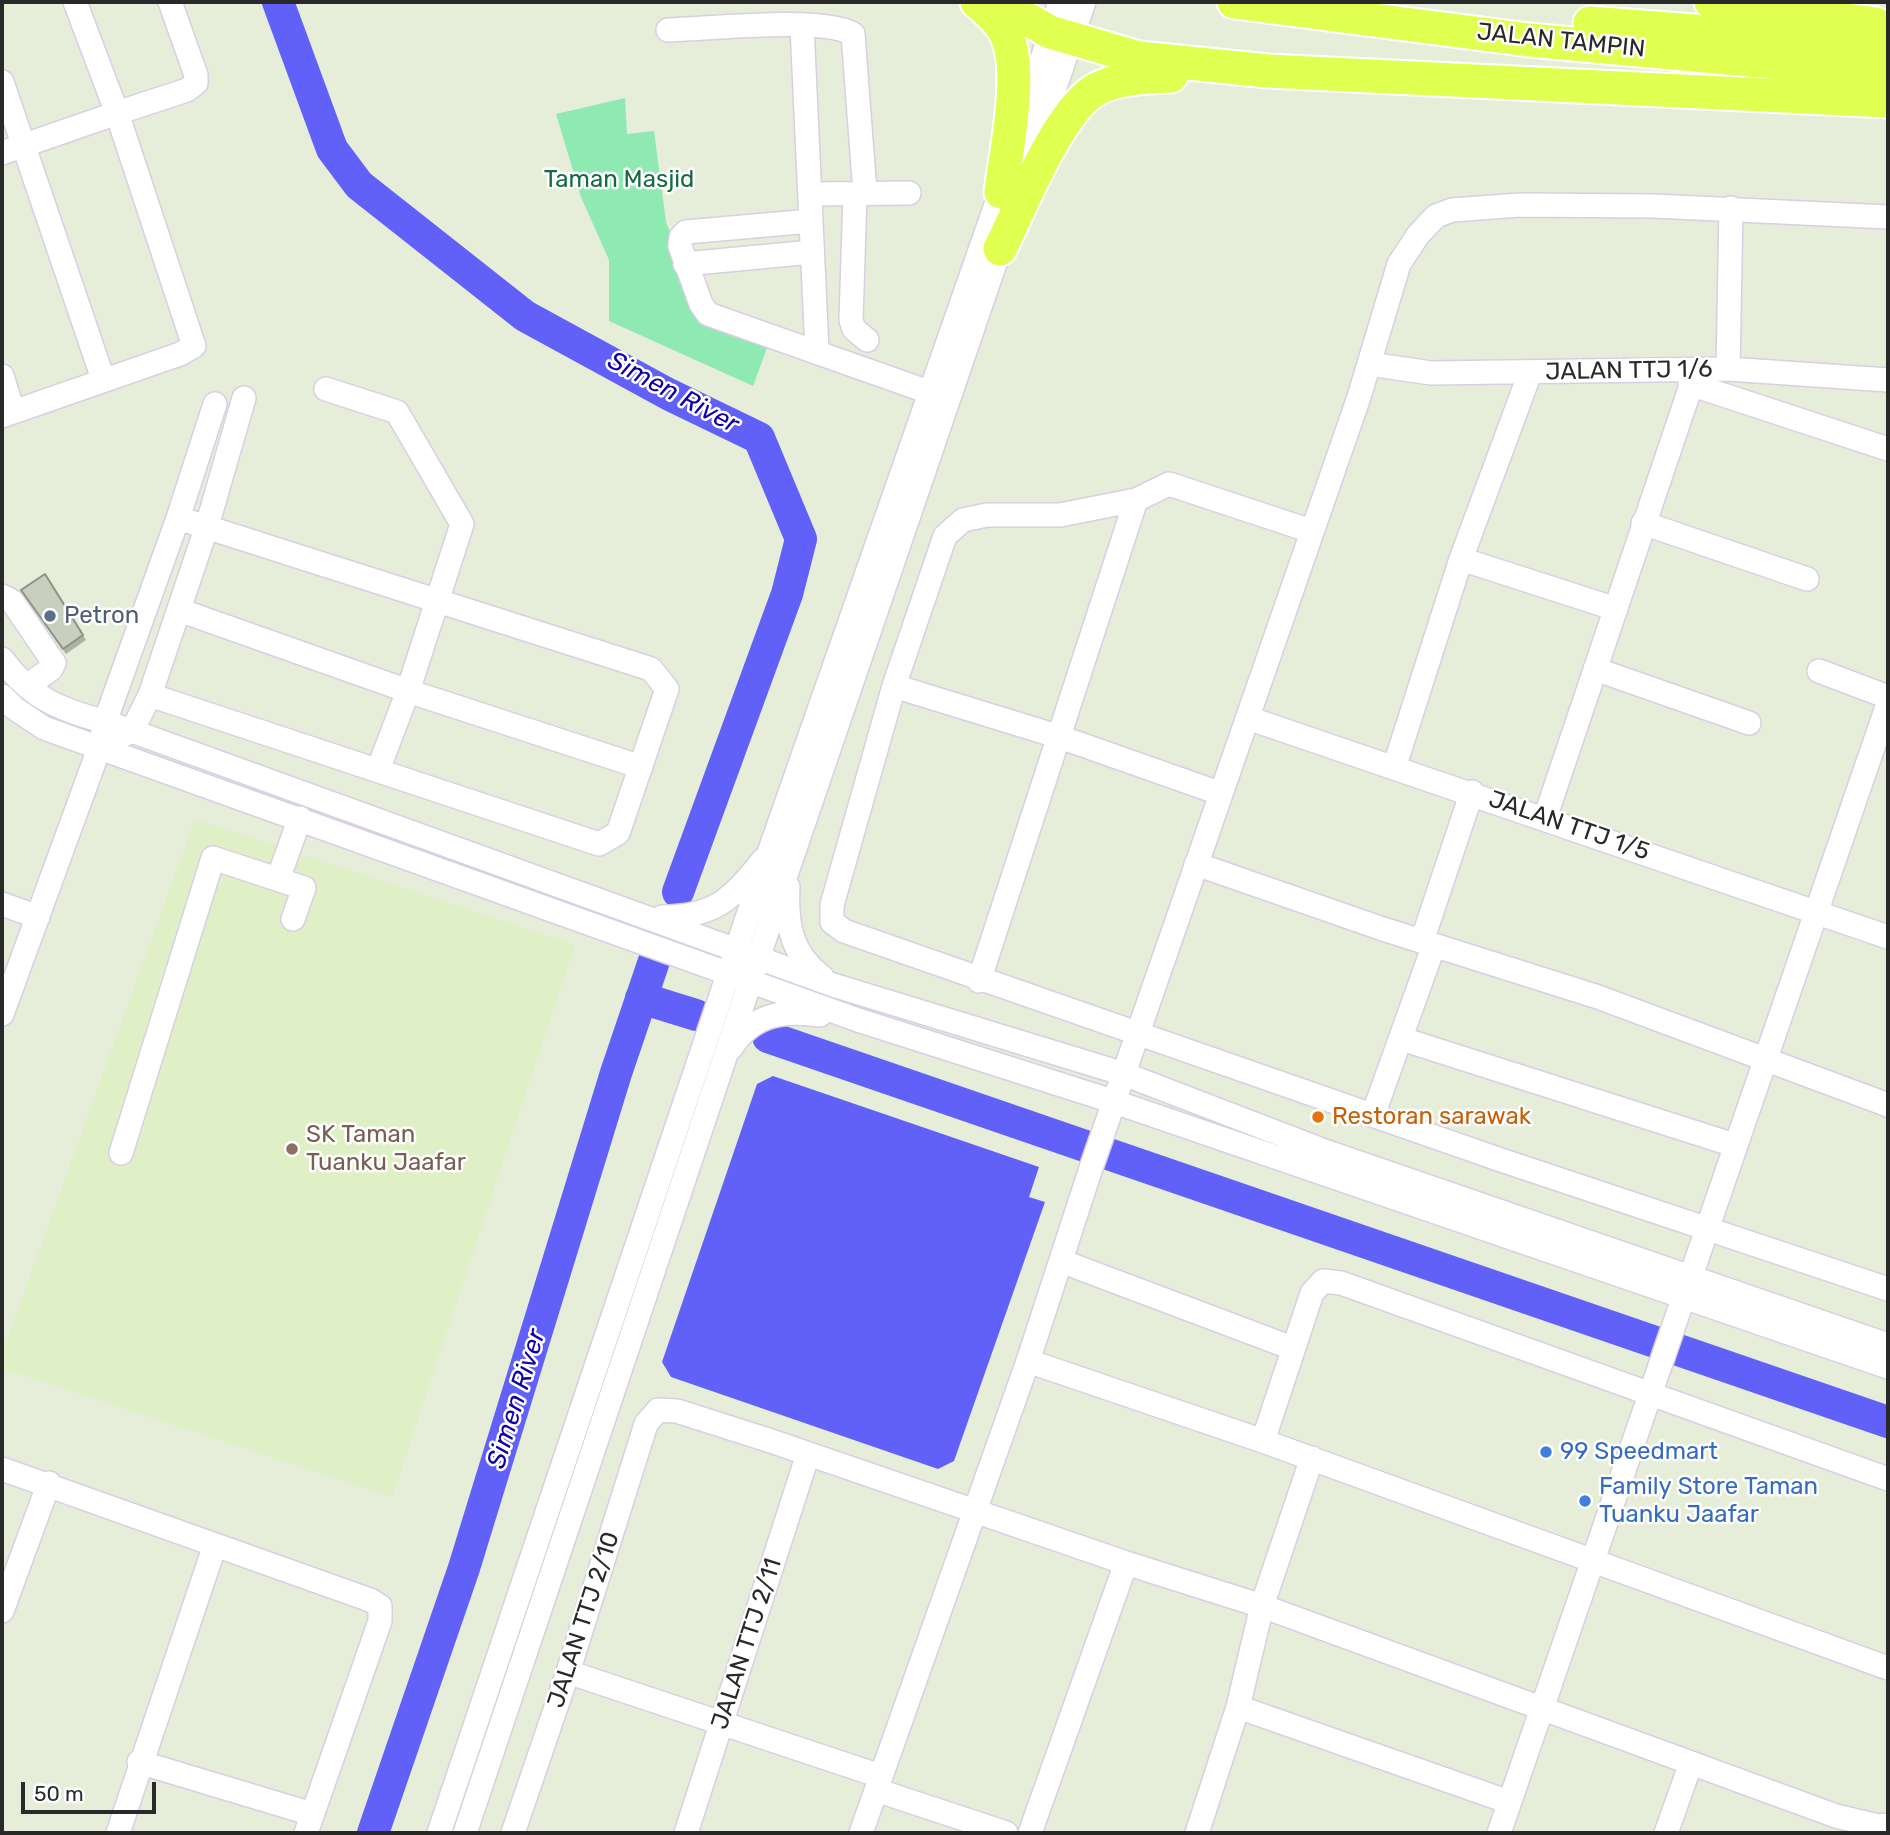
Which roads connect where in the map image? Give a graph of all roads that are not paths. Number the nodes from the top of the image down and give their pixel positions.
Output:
1 (75, 2) edge
2 (170, 2) edge
3 (977, 2) edge
4 (997, 2) edge
5 (1084, 2) edge
6 (1234, 2) edge
7 (1368, 2) edge
8 (1712, 2) edge
9 (1060, 25) edge
10 (802, 26) junction
11 (1888, 26) edge
12 (668, 30) dead end
13 (1888, 46) edge
14 (1268, 71) junction
15 (1888, 78) edge
16 (2, 82) edge
17 (1888, 101) edge
18 (117, 113) junction
19 (13, 149) edge
20 (1001, 192) junction
21 (909, 193) dead end
22 (810, 194) junction
23 (860, 194) junction
24 (1731, 208) junction
25 (1888, 218) edge
26 (811, 221) junction
27 (1000, 249) junction
28 (812, 252) junction
29 (684, 264) junction
30 (867, 340) dead end
31 (817, 351) junction
32 (1370, 364) junction
33 (1728, 369) junction
34 (1530, 373) junction
35 (2, 376) edge
36 (1693, 377) junction
37 (103, 379) junction
38 (1888, 380) edge
39 (326, 389) dead end
40 (939, 396) junction
41 (244, 398) dead end
42 (215, 404) dead end
43 (7, 414) edge
44 (1888, 449) edge
45 (1136, 500) junction
46 (178, 518) junction
47 (1643, 523) junction
48 (207, 526) junction
49 (894, 528) junction
50 (1311, 531) junction
51 (1461, 559) junction
52 (1807, 579) dead end
53 (2, 596) edge
54 (437, 601) junction
55 (1616, 609) junction
56 (179, 610) junction
57 (2, 659) edge
58 (1595, 669) junction
59 (1819, 671) dead end
60 (27, 686) junction
61 (894, 686) junction
62 (408, 691) junction
63 (2, 695) edge
64 (150, 695) junction
65 (1888, 697) edge
66 (1888, 704) edge
67 (1248, 718) junction
68 (105, 722) junction
69 (1749, 723) dead end
70 (132, 731) junction
71 (1060, 737) junction
72 (100, 746) junction
73 (641, 767) junction
74 (1394, 768) junction
75 (378, 770) junction
76 (1472, 792) junction
77 (1219, 793) junction
78 (300, 818) junction
79 (1545, 818) junction
80 (771, 850) junction
81 (1196, 864) junction
82 (789, 866) junction
83 (278, 878) junction
84 (601, 901) junction
85 (2, 904) edge
86 (1815, 912) junction
87 (37, 917) junction
88 (293, 919) dead end
89 (1888, 937) edge
90 (1428, 943) junction
91 (747, 954) junction
92 (740, 977) junction
93 (979, 981) junction
94 (834, 985) junction
95 (2, 1014) edge
96 (858, 1020) junction
97 (1140, 1033) junction
98 (1402, 1039) junction
99 (724, 1059) junction
100 (1764, 1059) junction
101 (1124, 1074) junction
102 (1115, 1102) junction
103 (1888, 1105) edge
104 (1373, 1115) junction
105 (1734, 1145) junction
106 (121, 1153) dead end
107 (1705, 1230) junction
108 (1061, 1261) junction
109 (1685, 1287) junction
110 (1888, 1289) edge
111 (1888, 1345) edge
112 (1292, 1348) junction
113 (1028, 1361) junction
114 (1888, 1367) edge
115 (1651, 1385) junction
116 (1263, 1441) junction
117 (808, 1454) junction
118 (1312, 1458) junction
119 (2, 1469) edge
120 (1888, 1479) edge
121 (49, 1483) junction
122 (976, 1509) junction
123 (215, 1545) junction
124 (1591, 1560) junction
125 (1126, 1563) junction
126 (1262, 1606) junction
127 (2, 1611) edge
128 (1888, 1668) edge
129 (568, 1672) junction
130 (1238, 1707) junction
131 (1541, 1708) junction
132 (722, 1722) junction
133 (139, 1762) junction
134 (1691, 1763) junction
135 (878, 1783) junction
136 (1509, 1802) junction
137 (309, 1824) edge
138 (1833, 1825) edge
139 (1888, 1825) edge
140 (118, 1833) edge
141 (439, 1833) edge
142 (464, 1833) edge
143 (513, 1833) edge
144 (686, 1833) edge
145 (862, 1833) edge
146 (1006, 1833) edge
147 (1030, 1833) edge
148 (1197, 1833) edge
149 (1499, 1833) edge
150 (1666, 1833) edge

1 - 18 street
2 - 18 street
3 - 20 highway
4 - 9 highway
5 - 9 street
6 - 15 highway, JALAN TAMPIN
7 - 13 highway, JALAN TAMPIN
8 - 11 highway
9 - 14 highway
9 - 20 street
9 - 27 street
10 - 12 street
10 - 22 street
10 - 23 street
14 - 17 highway
14 - 27 highway
16 - 19 street
18 - 19 street
18 - 37 street
19 - 37 street
20 - 40 street
21 - 23 street
22 - 23 street
22 - 26 street
23 - 30 street
24 - 25 street
24 - 32 street
24 - 33 street
26 - 28 street
26 - 29 street
27 - 40 street
28 - 29 street
28 - 31 street
29 - 31 street
31 - 40 street
32 - 34 street, JALAN TTJ 1/6
32 - 50 street
33 - 36 street, JALAN TTJ 1/6
33 - 38 street, JALAN TTJ 1/6
34 - 36 street, JALAN TTJ 1/6
34 - 51 street
35 - 43 street
36 - 44 street
36 - 47 street
37 - 43 street
39 - 54 street
40 - 49 street
41 - 48 street
42 - 46 street
45 - 50 street
45 - 61 street
45 - 71 street
46 - 48 street
46 - 68 street
47 - 52 street
47 - 55 street
48 - 54 street
48 - 56 street
49 - 80 street
49 - 82 street
50 - 67 street
51 - 55 street
51 - 74 street
53 - 60 street
54 - 62 street
54 - 73 street
55 - 58 street
56 - 62 street
56 - 64 street
57 - 60 street
58 - 69 street
58 - 79 street
59 - 65 street
60 - 68 street
61 - 71 street
61 - 93 street
62 - 73 street
62 - 75 street
63 - 72 street
64 - 70 street
64 - 75 street
66 - 86 street
67 - 74 street, JALAN TTJ 1/5
67 - 77 street
68 - 70 street
68 - 72 street
70 - 72 street
70 - 84 street
71 - 77 street
71 - 93 street
72 - 78 street
72 - 87 street
73 - 75 street
74 - 76 street, JALAN TTJ 1/5
76 - 79 street, JALAN TTJ 1/5
76 - 90 street
77 - 81 street
78 - 83 street
78 - 92 street
79 - 86 street, JALAN TTJ 1/5
80 - 84 street
80 - 91 street
81 - 90 street
81 - 97 street
82 - 91 street
82 - 94 street
83 - 88 street
83 - 106 street
84 - 91 street
85 - 87 street
86 - 89 street, JALAN TTJ 1/5
86 - 100 street
87 - 95 street
90 - 98 street
90 - 100 street
91 - 92 street
91 - 94 street
92 - 96 street
92 - 99 street
92 - 141 street
93 - 97 street
94 - 101 street
96 - 99 street
96 - 102 street
97 - 101 street
97 - 104 street
98 - 104 street
98 - 105 street
99 - 142 street
100 - 103 street
100 - 105 street
101 - 102 street
101 - 109 street
102 - 108 street
102 - 109 street
104 - 107 street
105 - 107 street
107 - 109 street
107 - 110 street
108 - 112 street
108 - 113 street
109 - 111 street
109 - 114 street
109 - 115 street
112 - 115 street
112 - 116 street
113 - 116 street
113 - 122 street
115 - 120 street
115 - 124 street
116 - 118 street
117 - 122 street
117 - 129 street, JALAN TTJ 2/10
117 - 132 street, JALAN TTJ 2/11
118 - 124 street
118 - 126 street
119 - 121 street
121 - 123 street
121 - 127 street
122 - 125 street
122 - 135 street
123 - 133 street
123 - 137 street
124 - 128 street
124 - 131 street
125 - 126 street
125 - 147 street
126 - 130 street
126 - 131 street
129 - 132 street
129 - 143 street, JALAN TTJ 2/10
130 - 136 street
130 - 148 street
131 - 134 street
131 - 136 street
132 - 135 street
132 - 144 street, JALAN TTJ 2/11
133 - 137 street
133 - 140 street
134 - 138 street
134 - 150 street
135 - 145 street
135 - 146 street
136 - 149 street
138 - 139 street

